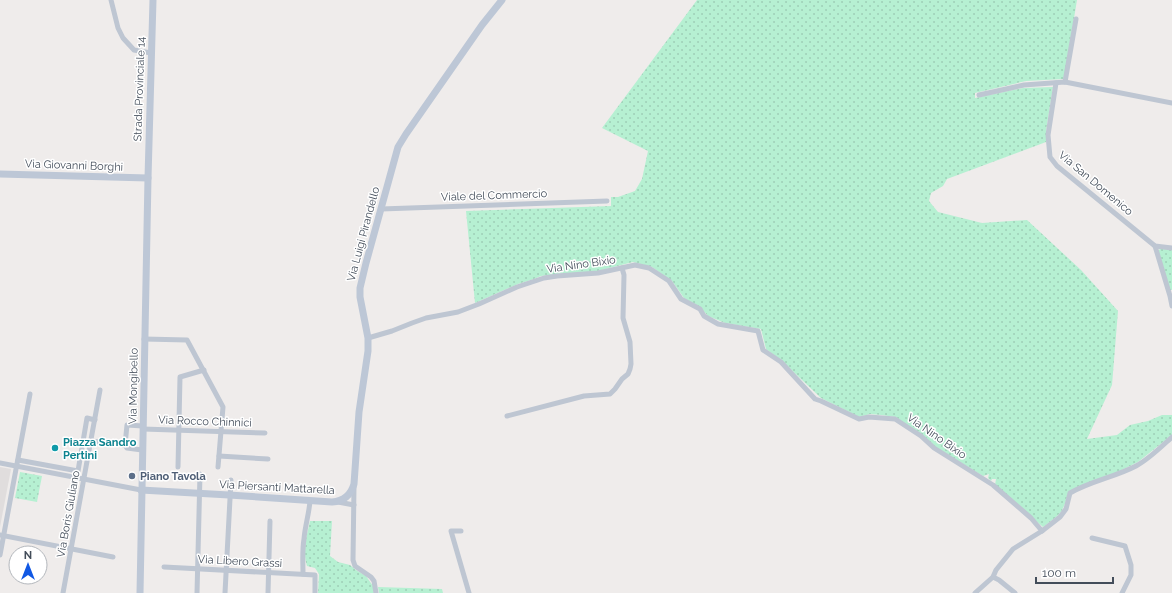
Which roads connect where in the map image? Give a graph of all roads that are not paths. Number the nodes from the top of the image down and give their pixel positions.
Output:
1 (111, 0) edge
2 (153, 0) edge
3 (502, 0) edge
4 (1076, 20) dead end
5 (151, 54) junction
6 (1066, 82) junction
7 (1056, 83) junction
8 (979, 95) dead end
9 (1172, 103) edge
10 (0, 174) edge
11 (148, 178) junction
12 (607, 201) dead end
13 (381, 209) junction
14 (1155, 246) junction
15 (1172, 248) edge
16 (622, 268) junction
17 (1172, 306) edge
18 (368, 338) junction
19 (144, 339) junction
20 (204, 370) junction
21 (100, 390) dead end
22 (30, 394) dead end
23 (507, 416) dead end
24 (95, 420) junction
25 (143, 428) junction
26 (179, 430) junction
27 (221, 432) junction
28 (266, 433) dead end
29 (1172, 437) edge
30 (91, 441) junction
31 (125, 445) junction
32 (142, 450) junction
33 (219, 456) junction
34 (268, 459) dead end
35 (18, 460) junction
36 (0, 463) edge
37 (16, 466) junction
38 (178, 467) dead end
39 (218, 467) dead end
40 (200, 474) dead end
41 (84, 479) junction
42 (230, 480) dead end
43 (354, 484) junction
44 (141, 490) junction
45 (199, 493) junction
46 (229, 495) junction
47 (310, 501) junction
48 (338, 502) junction
49 (354, 505) junction
50 (270, 521) dead end
51 (461, 531) dead end
52 (1042, 531) junction
53 (2, 535) edge
54 (1092, 538) dead end
55 (71, 549) junction
56 (0, 555) edge
57 (113, 557) dead end
58 (164, 567) dead end
59 (198, 569) junction
60 (226, 570) junction
61 (268, 573) junction
62 (303, 574) junction
63 (993, 577) junction
64 (63, 593) edge
65 (140, 593) edge
66 (197, 593) edge
67 (225, 593) edge
68 (268, 593) edge
69 (315, 593) edge
70 (376, 593) edge
71 (469, 593) edge
72 (976, 593) edge
73 (1015, 593) edge
74 (1122, 593) edge

1 - 5 street
2 - 5 street, Strada Provinciale 14
3 - 13 street, Via Luigi Pirandello
4 - 6 street
5 - 11 street, Strada Provinciale 14
6 - 7 street
6 - 9 street
7 - 8 street
7 - 14 street, Via San Domenico
10 - 11 street, Via Giovanni Borghi
11 - 19 street, Via Mongibello
12 - 13 street, Viale del Commercio
13 - 18 street, Via Luigi Pirandello
14 - 15 street
14 - 17 street
16 - 18 street, Via Nino Bixio
16 - 23 street
16 - 52 street, Via Nino Bixio
18 - 43 street, Via Luigi Pirandello
19 - 20 street
19 - 25 street, Via Mongibello
20 - 26 street
20 - 27 street
21 - 24 street, Via Boris Giuliano
22 - 35 street
24 - 30 street, Via Boris Giuliano
24 - 35 street
25 - 26 street, Via Rocco Chinnici
25 - 31 street, Via Rocco Chinnici
25 - 32 street, Via Mongibello
26 - 27 street, Via Rocco Chinnici
26 - 38 street
27 - 28 street, Via Rocco Chinnici
27 - 33 street
29 - 52 street
30 - 31 street
30 - 41 street, Via Boris Giuliano
31 - 32 street
32 - 44 street, Via Mongibello
33 - 34 street
33 - 39 street
35 - 37 street
36 - 37 street, Via Piersanti Mattarella
37 - 41 street, Via Piersanti Mattarella
37 - 53 street
40 - 45 street
41 - 44 street, Via Piersanti Mattarella
41 - 55 street, Via Boris Giuliano
42 - 46 street
43 - 48 street, Via Piersanti Mattarella
43 - 49 street, Via Luigi Pirandello
44 - 45 street, Via Piersanti Mattarella
44 - 65 street, Via Mongibello
45 - 46 street, Via Piersanti Mattarella
45 - 59 street
46 - 47 street, Via Piersanti Mattarella
46 - 60 street
47 - 48 street, Via Piersanti Mattarella
47 - 62 street
48 - 49 street
49 - 70 street, Via Luigi Pirandello
50 - 61 street
51 - 71 street
52 - 63 street
53 - 55 street
53 - 56 street
54 - 74 street
55 - 57 street
55 - 64 street, Via Boris Giuliano
58 - 59 street, Via Libero Grassi
59 - 60 street, Via Libero Grassi
59 - 66 street
60 - 61 street, Via Libero Grassi
60 - 67 street
61 - 62 street, Via Libero Grassi
61 - 68 street
62 - 69 street, Via Libero Grassi
63 - 72 street
63 - 73 street

